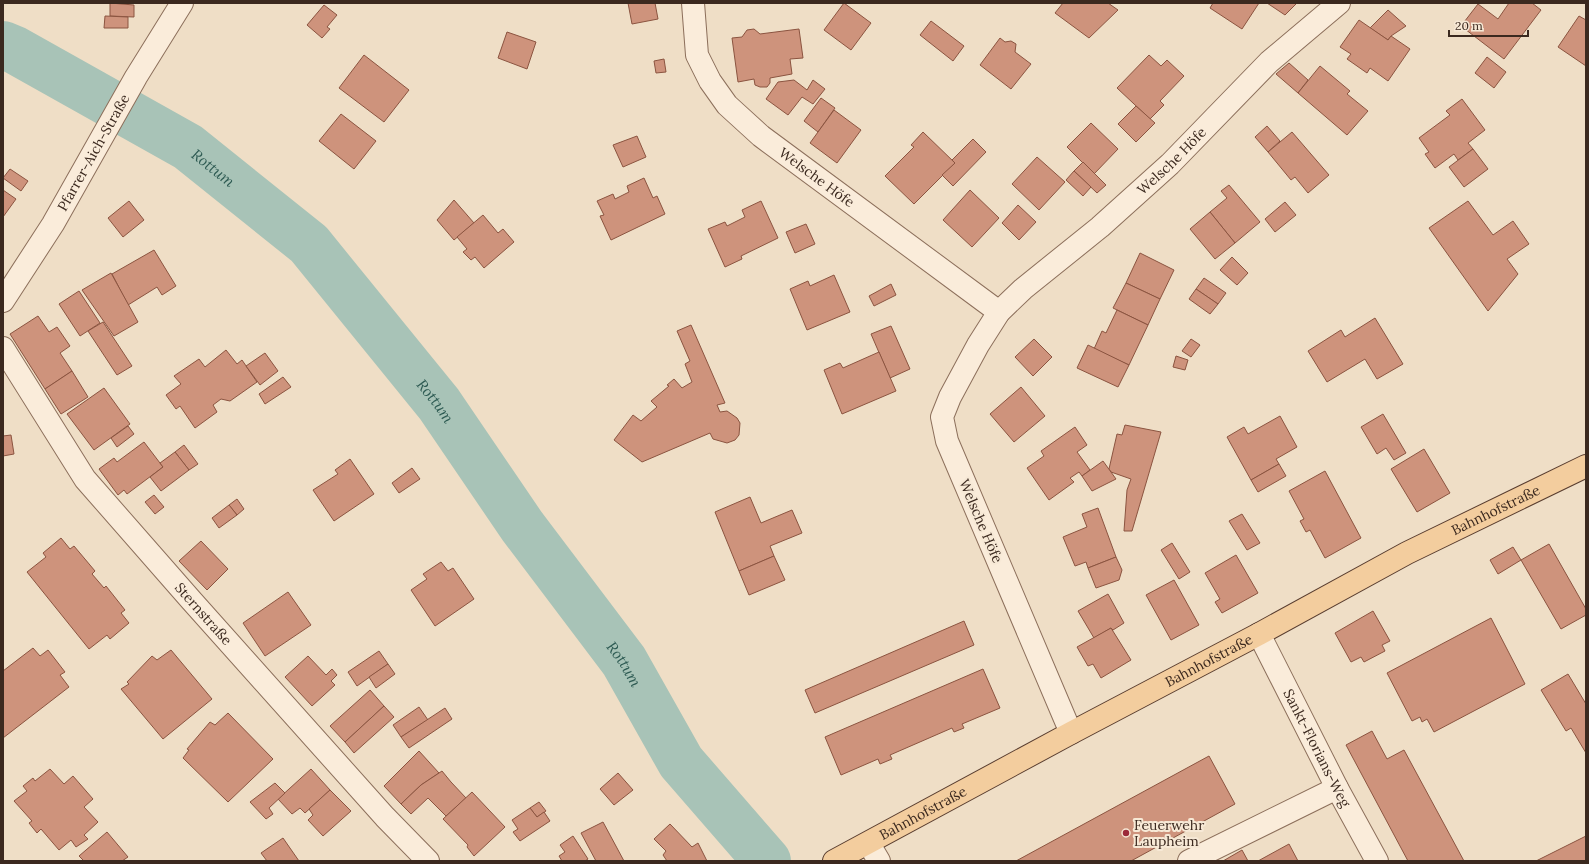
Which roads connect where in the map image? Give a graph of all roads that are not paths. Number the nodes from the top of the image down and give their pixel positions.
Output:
1 (182, 3) edge
2 (693, 3) edge
3 (1339, 3) edge
4 (3, 301) edge
5 (999, 312) junction
6 (3, 348) edge
7 (1586, 466) edge
8 (1259, 634) junction
9 (1071, 733) junction
10 (1337, 788) junction
11 (874, 852) edge
12 (428, 861) edge
13 (834, 861) edge
14 (1189, 861) edge
15 (1377, 861) edge

1 - 4 street, Pfarrer-Aich-Straße
2 - 5 street, Welsche Höfe
3 - 5 street, Welsche Höfe
5 - 9 street, Welsche Höfe
6 - 12 street, Sternstraße
7 - 8 main road, Bahnhofstraße
8 - 9 main road, Bahnhofstraße
8 - 10 street, Sankt-Florians-Weg
9 - 11 main road, Bahnhofstraße
10 - 14 street
10 - 15 street, Sankt-Florians-Weg
11 - 13 main road, Bahnhofstraße

